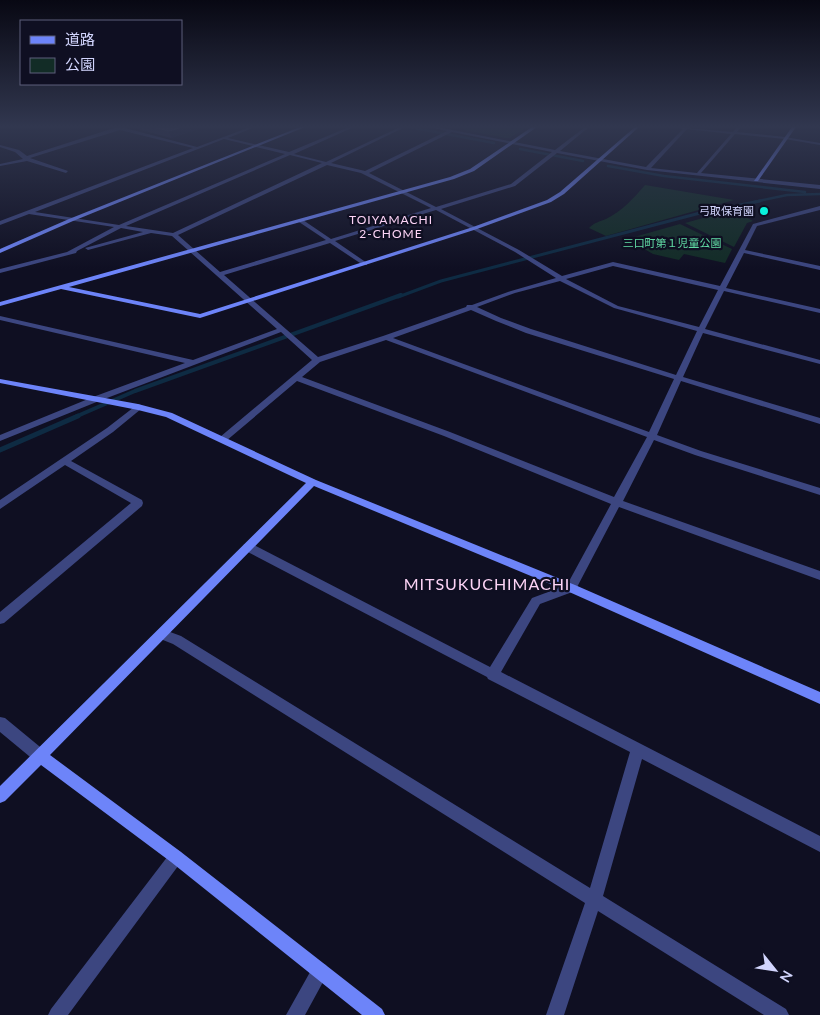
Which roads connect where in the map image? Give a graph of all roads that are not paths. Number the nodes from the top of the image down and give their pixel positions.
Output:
1 (127, 174) edge
2 (184, 174) edge
3 (242, 174) edge
4 (303, 174) edge
5 (370, 174) edge
6 (461, 174) edge
7 (526, 174) edge
8 (583, 174) edge
9 (702, 174) edge
10 (760, 174) edge
11 (756, 180) junction
12 (820, 187) edge
13 (404, 192) junction
14 (820, 208) edge
15 (436, 209) junction
16 (26, 212) junction
17 (71, 220) junction
18 (301, 221) junction
19 (0, 223) edge
20 (121, 226) junction
21 (475, 228) junction
22 (152, 231) junction
23 (174, 234) junction
24 (330, 241) junction
25 (0, 251) edge
26 (192, 251) junction
27 (742, 251) junction
28 (69, 253) junction
29 (364, 264) junction
30 (820, 268) edge
31 (0, 271) edge
32 (218, 275) junction
33 (559, 278) junction
34 (60, 287) junction
35 (722, 288) junction
36 (248, 302) junction
37 (0, 304) edge
38 (469, 306) junction
39 (820, 311) edge
40 (0, 318) edge
41 (701, 330) junction
42 (282, 331) junction
43 (386, 338) junction
44 (317, 360) junction
45 (820, 362) edge
46 (192, 363) junction
47 (298, 378) junction
48 (678, 379) junction
49 (0, 381) edge
50 (99, 400) junction
51 (138, 407) junction
52 (820, 421) edge
53 (652, 436) junction
54 (0, 438) edge
55 (222, 439) junction
56 (64, 461) junction
57 (313, 482) junction
58 (820, 492) edge
59 (616, 502) junction
60 (0, 505) edge
61 (248, 547) junction
62 (820, 576) edge
63 (571, 588) junction
64 (0, 619) edge
65 (162, 634) junction
66 (492, 675) junction
67 (820, 698) edge
68 (0, 723) edge
69 (637, 751) junction
70 (40, 756) junction
71 (0, 796) edge
72 (820, 844) edge
73 (176, 857) junction
74 (594, 900) junction
75 (320, 971) junction
76 (57, 1015) edge
77 (295, 1015) edge
78 (376, 1015) edge
79 (554, 1015) edge
80 (780, 1015) edge

1 - 16 street
2 - 17 street
3 - 20 street
4 - 23 street
5 - 13 street
6 - 13 street
7 - 15 street
8 - 21 street
9 - 11 street
10 - 11 street
11 - 12 street
13 - 15 street
13 - 18 street
14 - 27 street
15 - 21 street
15 - 24 street
16 - 17 street
16 - 19 street
17 - 20 street
17 - 25 street
18 - 24 street
18 - 26 street
20 - 22 street
20 - 28 street
21 - 29 street
21 - 33 street
22 - 23 street
22 - 28 street
23 - 26 street
24 - 29 street
24 - 32 street
26 - 32 street
26 - 34 street
27 - 30 street
27 - 35 street
28 - 31 street
29 - 36 street
32 - 36 street
33 - 35 street
33 - 38 street
33 - 41 street
34 - 36 street
34 - 37 street
35 - 39 street
35 - 41 street
36 - 42 street
38 - 43 street
38 - 48 street
40 - 46 street
41 - 45 street
41 - 48 street
42 - 44 street
42 - 46 street
43 - 44 street
43 - 53 street
44 - 47 street
46 - 50 street
47 - 55 street
47 - 59 street
48 - 52 street
48 - 53 street
49 - 50 street
50 - 51 street
50 - 54 street
51 - 55 street
51 - 56 street
53 - 58 street
53 - 59 street
55 - 57 street
56 - 60 street
56 - 64 street
57 - 61 street
57 - 63 street
59 - 62 street
59 - 63 street
61 - 65 street
61 - 66 street
63 - 66 street
63 - 67 street
65 - 70 street
65 - 74 street
66 - 69 street
68 - 70 street
69 - 72 street
69 - 74 street
70 - 71 street
70 - 73 street
73 - 75 street
73 - 76 street
74 - 79 street
74 - 80 street
75 - 77 street
75 - 78 street

